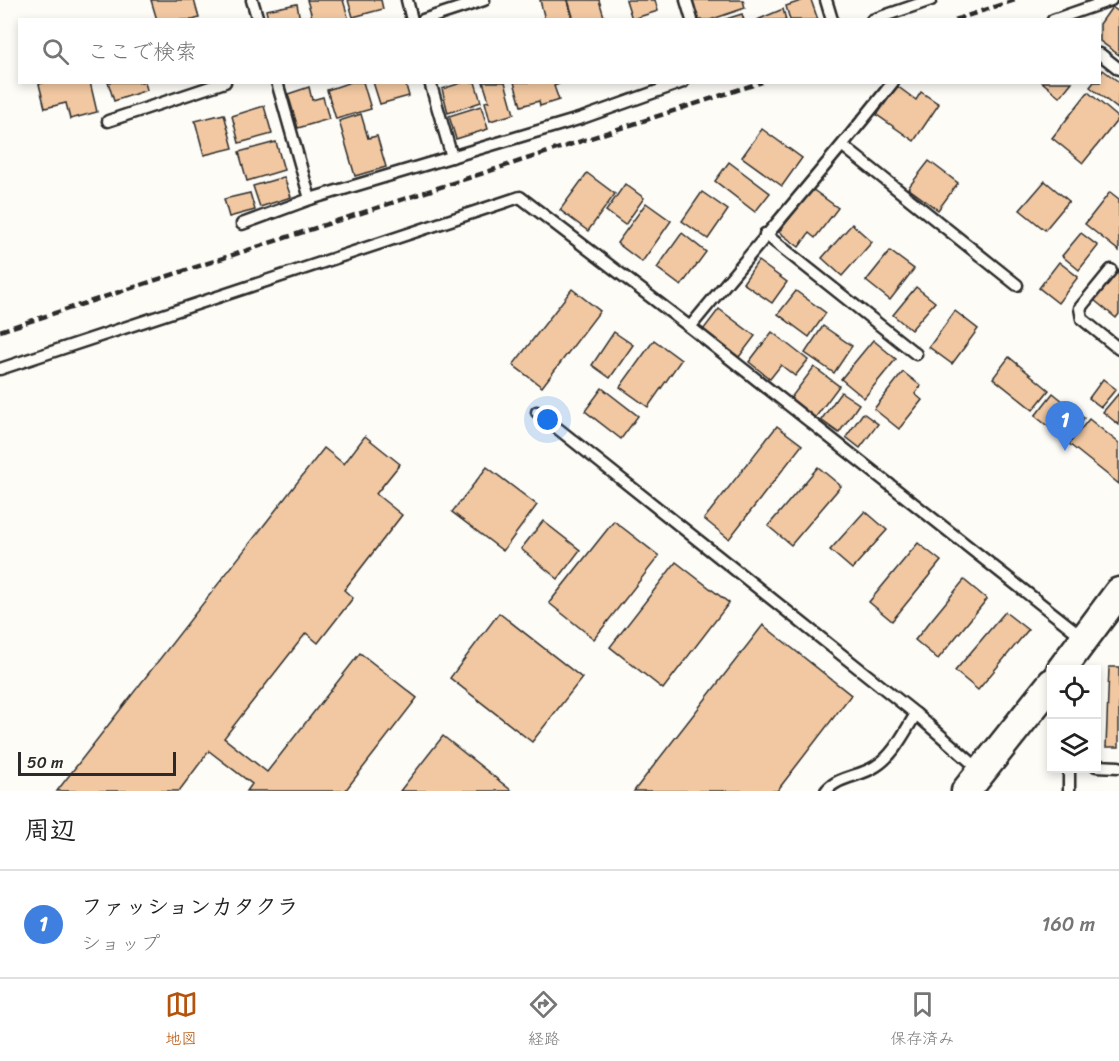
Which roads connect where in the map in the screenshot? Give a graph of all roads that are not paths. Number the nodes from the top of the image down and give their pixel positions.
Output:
1 (252, 0) edge
2 (407, 0) edge
3 (484, 0) edge
4 (686, 0) edge
5 (826, 0) edge
6 (931, 0) edge
7 (1112, 0) edge
8 (257, 18) edge
9 (412, 18) edge
10 (429, 18) edge
11 (691, 18) edge
12 (831, 18) edge
13 (878, 18) edge
14 (1058, 18) edge
15 (1101, 55) edge
16 (1119, 69) edge
17 (219, 84) edge
18 (278, 84) edge
19 (431, 84) edge
20 (677, 84) edge
21 (891, 84) edge
22 (108, 121) dead end
23 (843, 146) junction
24 (452, 157) junction
25 (310, 199) junction
26 (242, 224) dead end
27 (765, 234) junction
28 (1111, 270) dead end
29 (1017, 285) dead end
30 (690, 327) junction
31 (1119, 349) edge
32 (916, 354) dead end
33 (0, 369) edge
34 (537, 412) dead end
35 (1119, 592) edge
36 (1084, 638) junction
37 (1065, 665) edge
38 (1047, 689) edge
39 (916, 714) junction
40 (1101, 766) edge
41 (1119, 767) edge
42 (974, 781) edge
43 (826, 791) edge

1 - 8 lane
2 - 9 lane
3 - 10 lane
4 - 11 lane
5 - 12 lane
6 - 13 lane
7 - 14 lane
15 - 16 lane
17 - 22 lane
18 - 25 lane
19 - 24 lane
20 - 24 lane
21 - 23 lane
23 - 27 lane
23 - 29 lane
24 - 25 lane
25 - 26 lane
27 - 30 lane
27 - 32 lane
28 - 31 lane
30 - 33 lane
30 - 36 lane
34 - 39 lane
35 - 36 street
36 - 37 street
38 - 42 street
39 - 42 lane
39 - 43 lane
40 - 41 lane

